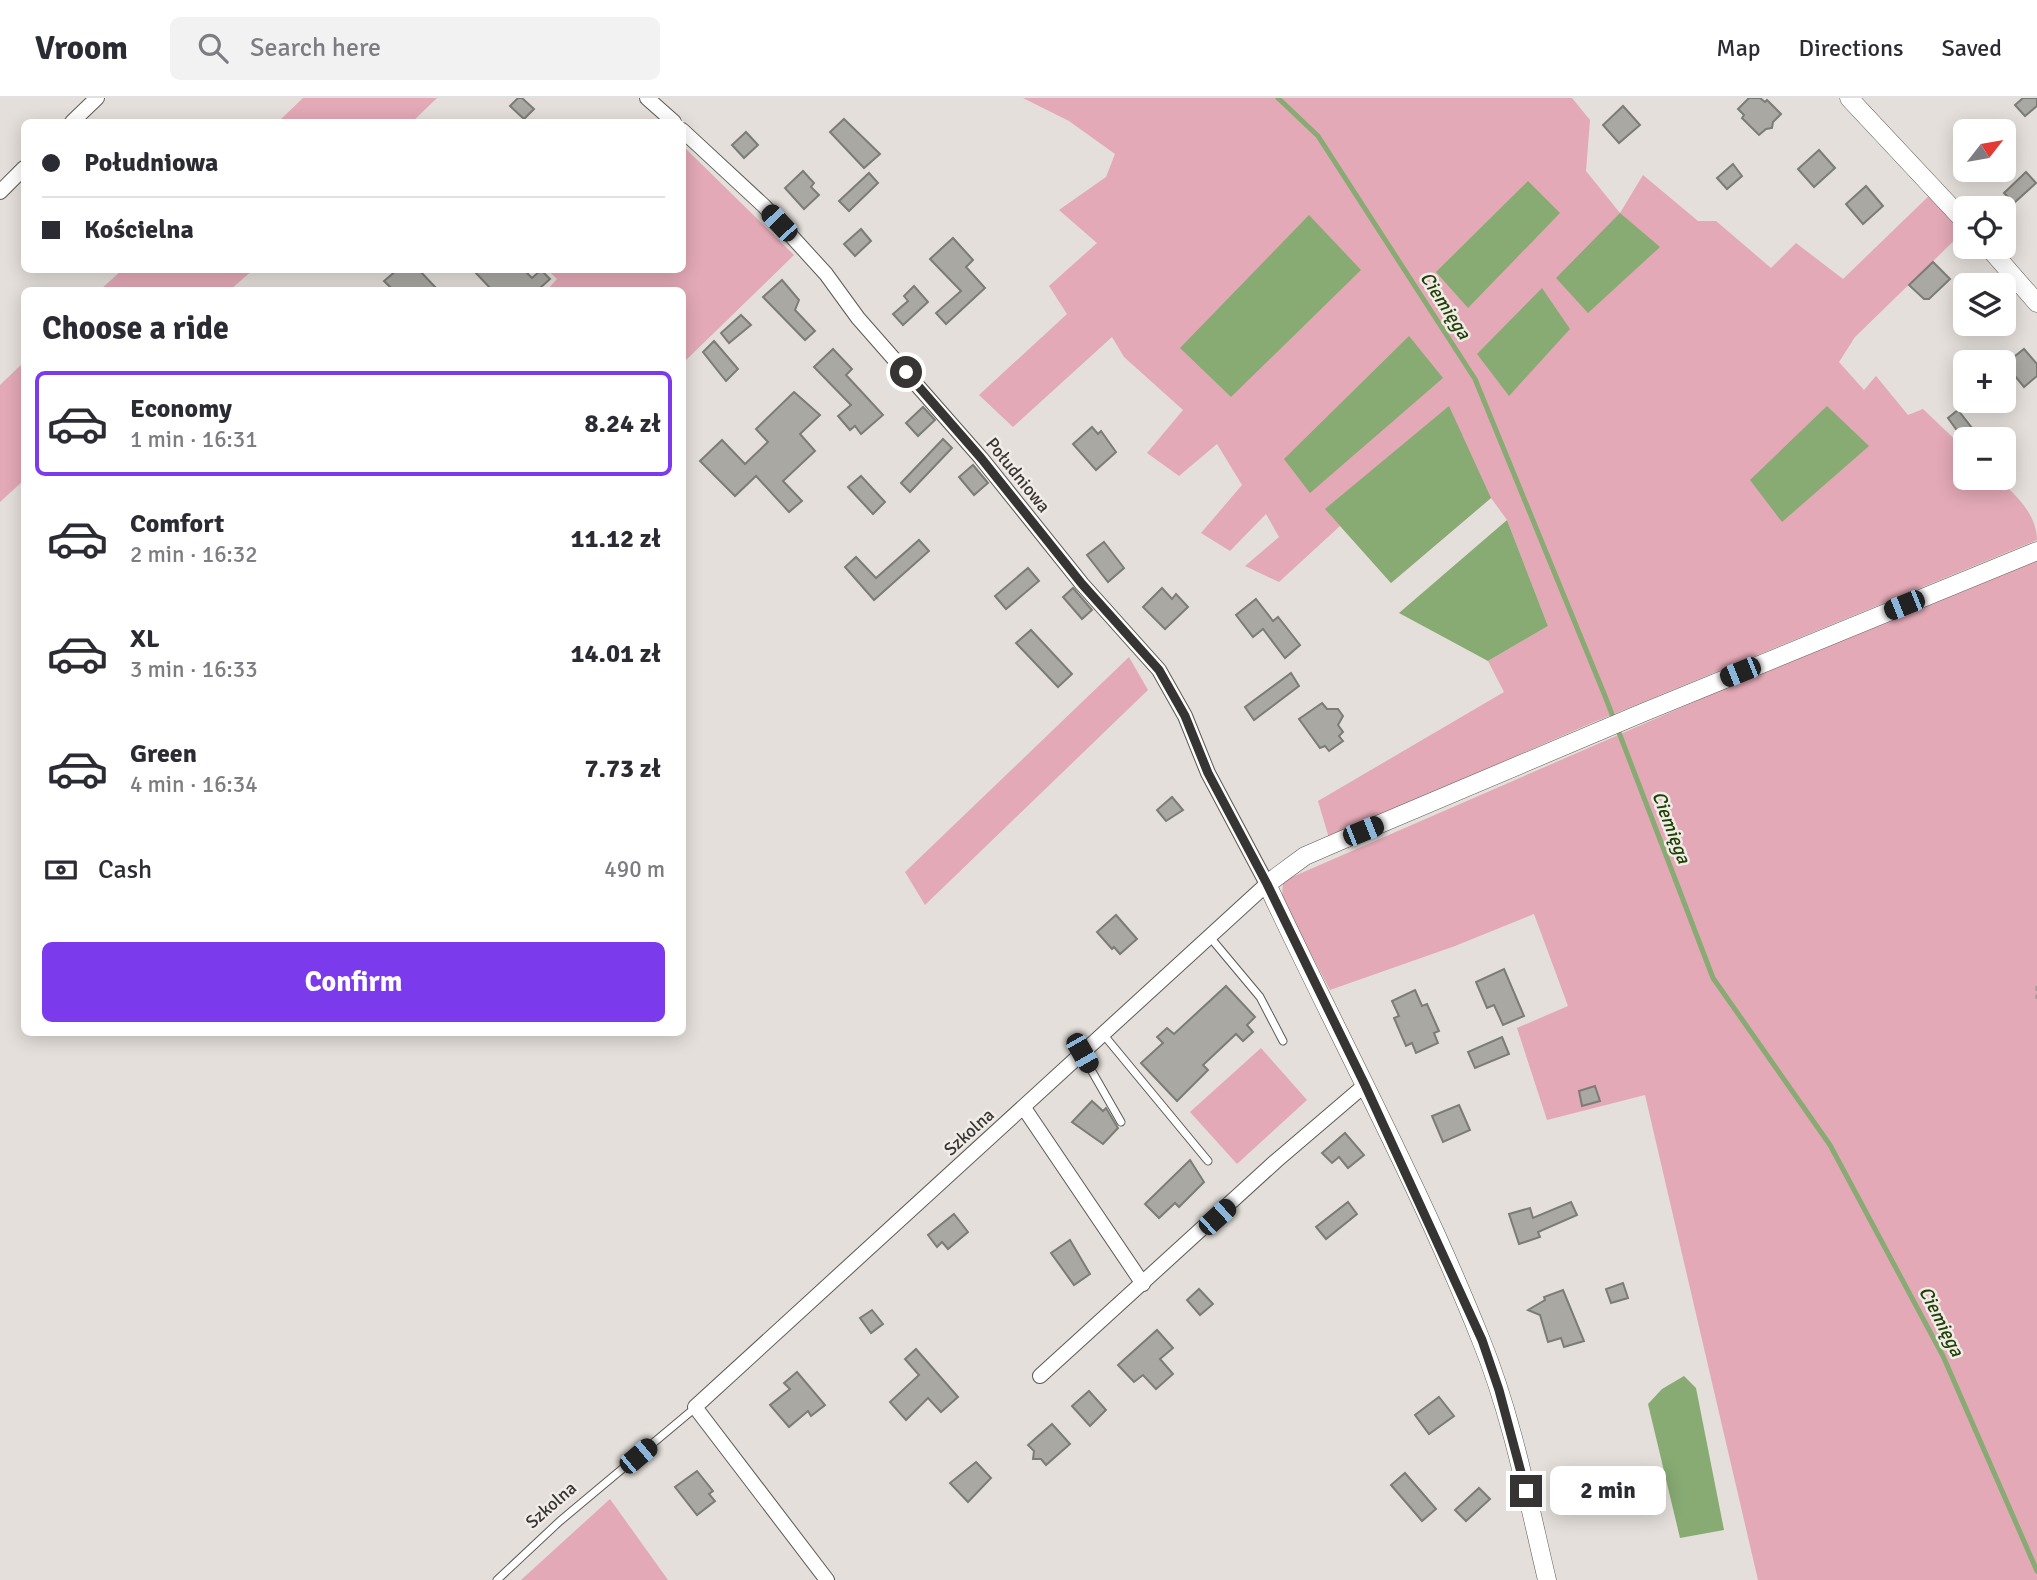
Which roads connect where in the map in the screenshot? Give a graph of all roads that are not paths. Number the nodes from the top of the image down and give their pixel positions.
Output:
1 (97, 98) edge
2 (647, 98) edge
3 (1849, 98) edge
4 (75, 119) edge
5 (671, 119) edge
6 (686, 134) edge
7 (21, 171) edge
8 (0, 192) edge
9 (1953, 209) edge
10 (1998, 259) edge
11 (2037, 303) edge
12 (2037, 551) edge
13 (1267, 884) junction
14 (1209, 936) junction
15 (1102, 1034) junction
16 (1283, 1041) dead end
17 (1082, 1053) junction
18 (1365, 1085) junction
19 (1024, 1108) junction
20 (1121, 1122) dead end
21 (1208, 1161) dead end
22 (1143, 1284) junction
23 (1040, 1376) dead end
24 (695, 1407) junction
25 (497, 1580) edge
26 (827, 1580) edge
27 (1547, 1580) edge

1 - 4 street
2 - 5 street
3 - 9 street
6 - 13 street, Południowa
7 - 8 street
10 - 11 street
12 - 13 street
13 - 14 street, Szkolna
13 - 18 street
14 - 15 street, Szkolna
14 - 16 lane
15 - 17 street, Szkolna
15 - 21 lane
17 - 19 street, Szkolna
17 - 20 lane
18 - 22 street
18 - 27 street
19 - 22 street
19 - 24 street, Szkolna
22 - 23 street
24 - 25 lane, Szkolna
24 - 26 street

